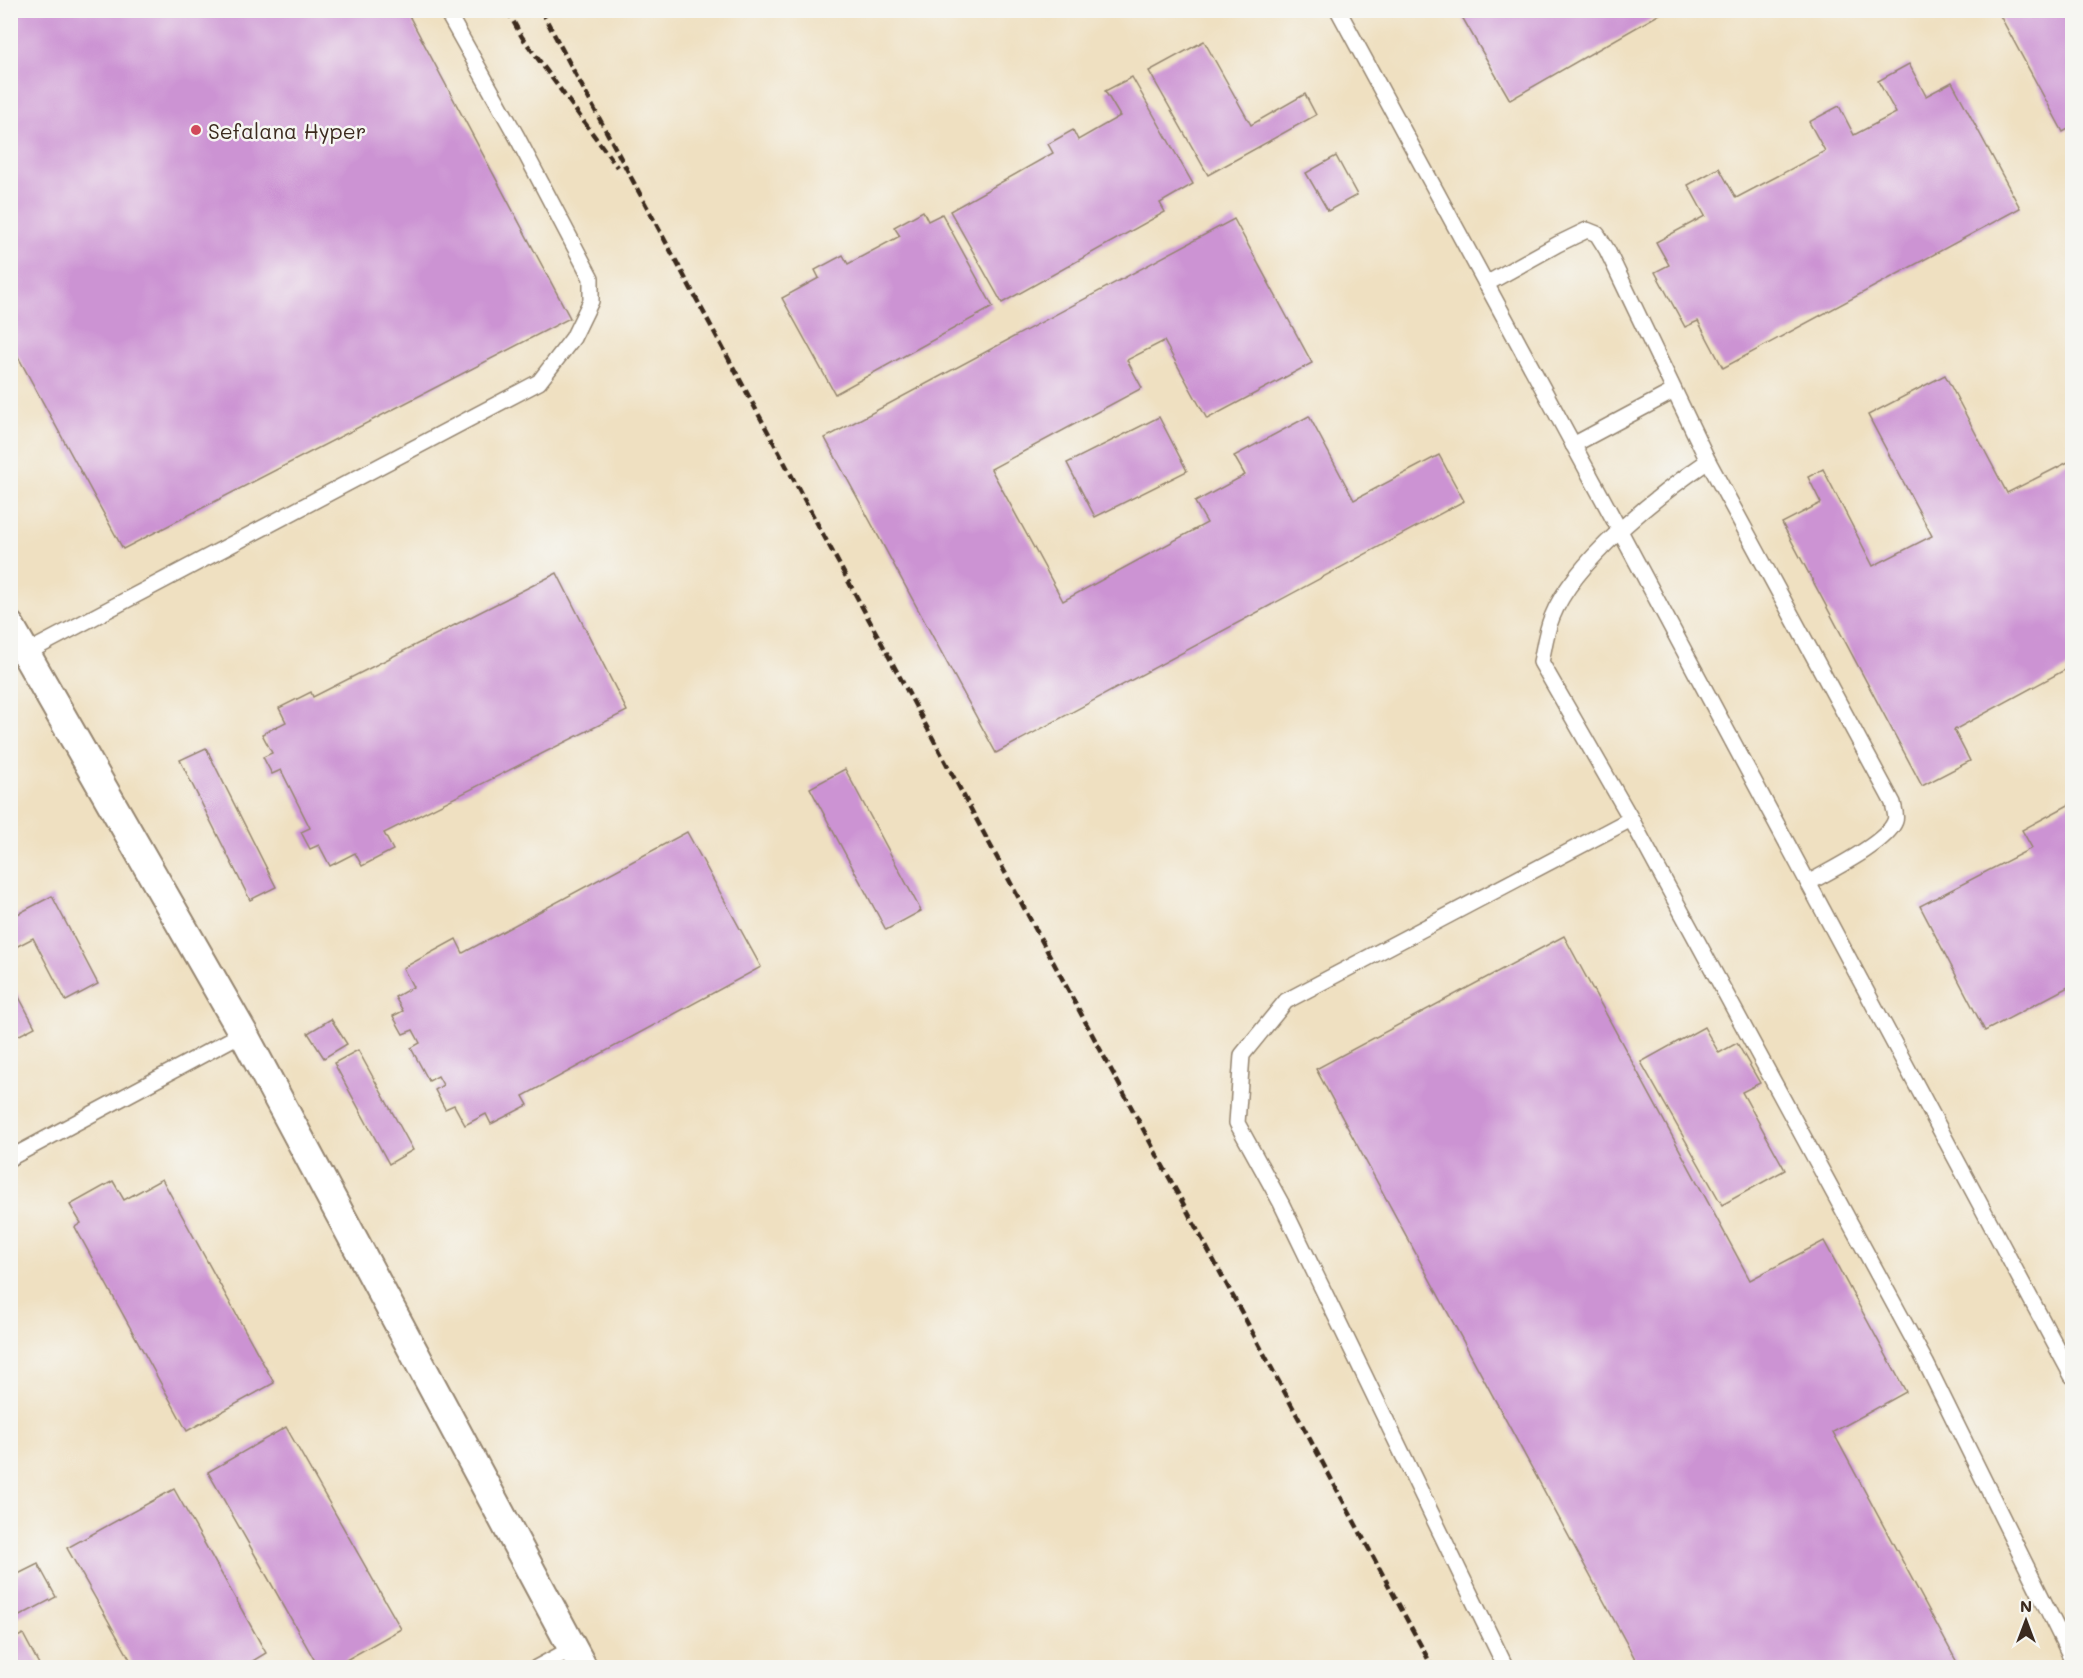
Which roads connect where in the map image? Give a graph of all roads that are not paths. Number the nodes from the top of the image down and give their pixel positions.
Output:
1 (446, 10) edge
2 (1338, 10) edge
3 (1486, 284) junction
4 (1674, 391) junction
5 (1573, 445) junction
6 (1708, 461) junction
7 (1620, 531) junction
8 (10, 626) edge
9 (26, 653) junction
10 (1631, 819) junction
11 (1808, 883) junction
12 (243, 1033) junction
13 (10, 1158) edge
14 (2073, 1376) edge
15 (578, 1658) edge
16 (2073, 1659) edge
17 (536, 1668) edge
18 (1506, 1668) edge

1 - 9 lane
2 - 3 lane
3 - 4 lane
3 - 5 lane
4 - 5 lane
4 - 6 lane
5 - 7 lane
6 - 7 lane
6 - 11 lane
7 - 10 lane
7 - 11 lane
8 - 9 street
9 - 12 street
10 - 16 lane
10 - 18 lane
11 - 14 lane
12 - 13 lane
12 - 15 street
15 - 17 lane

